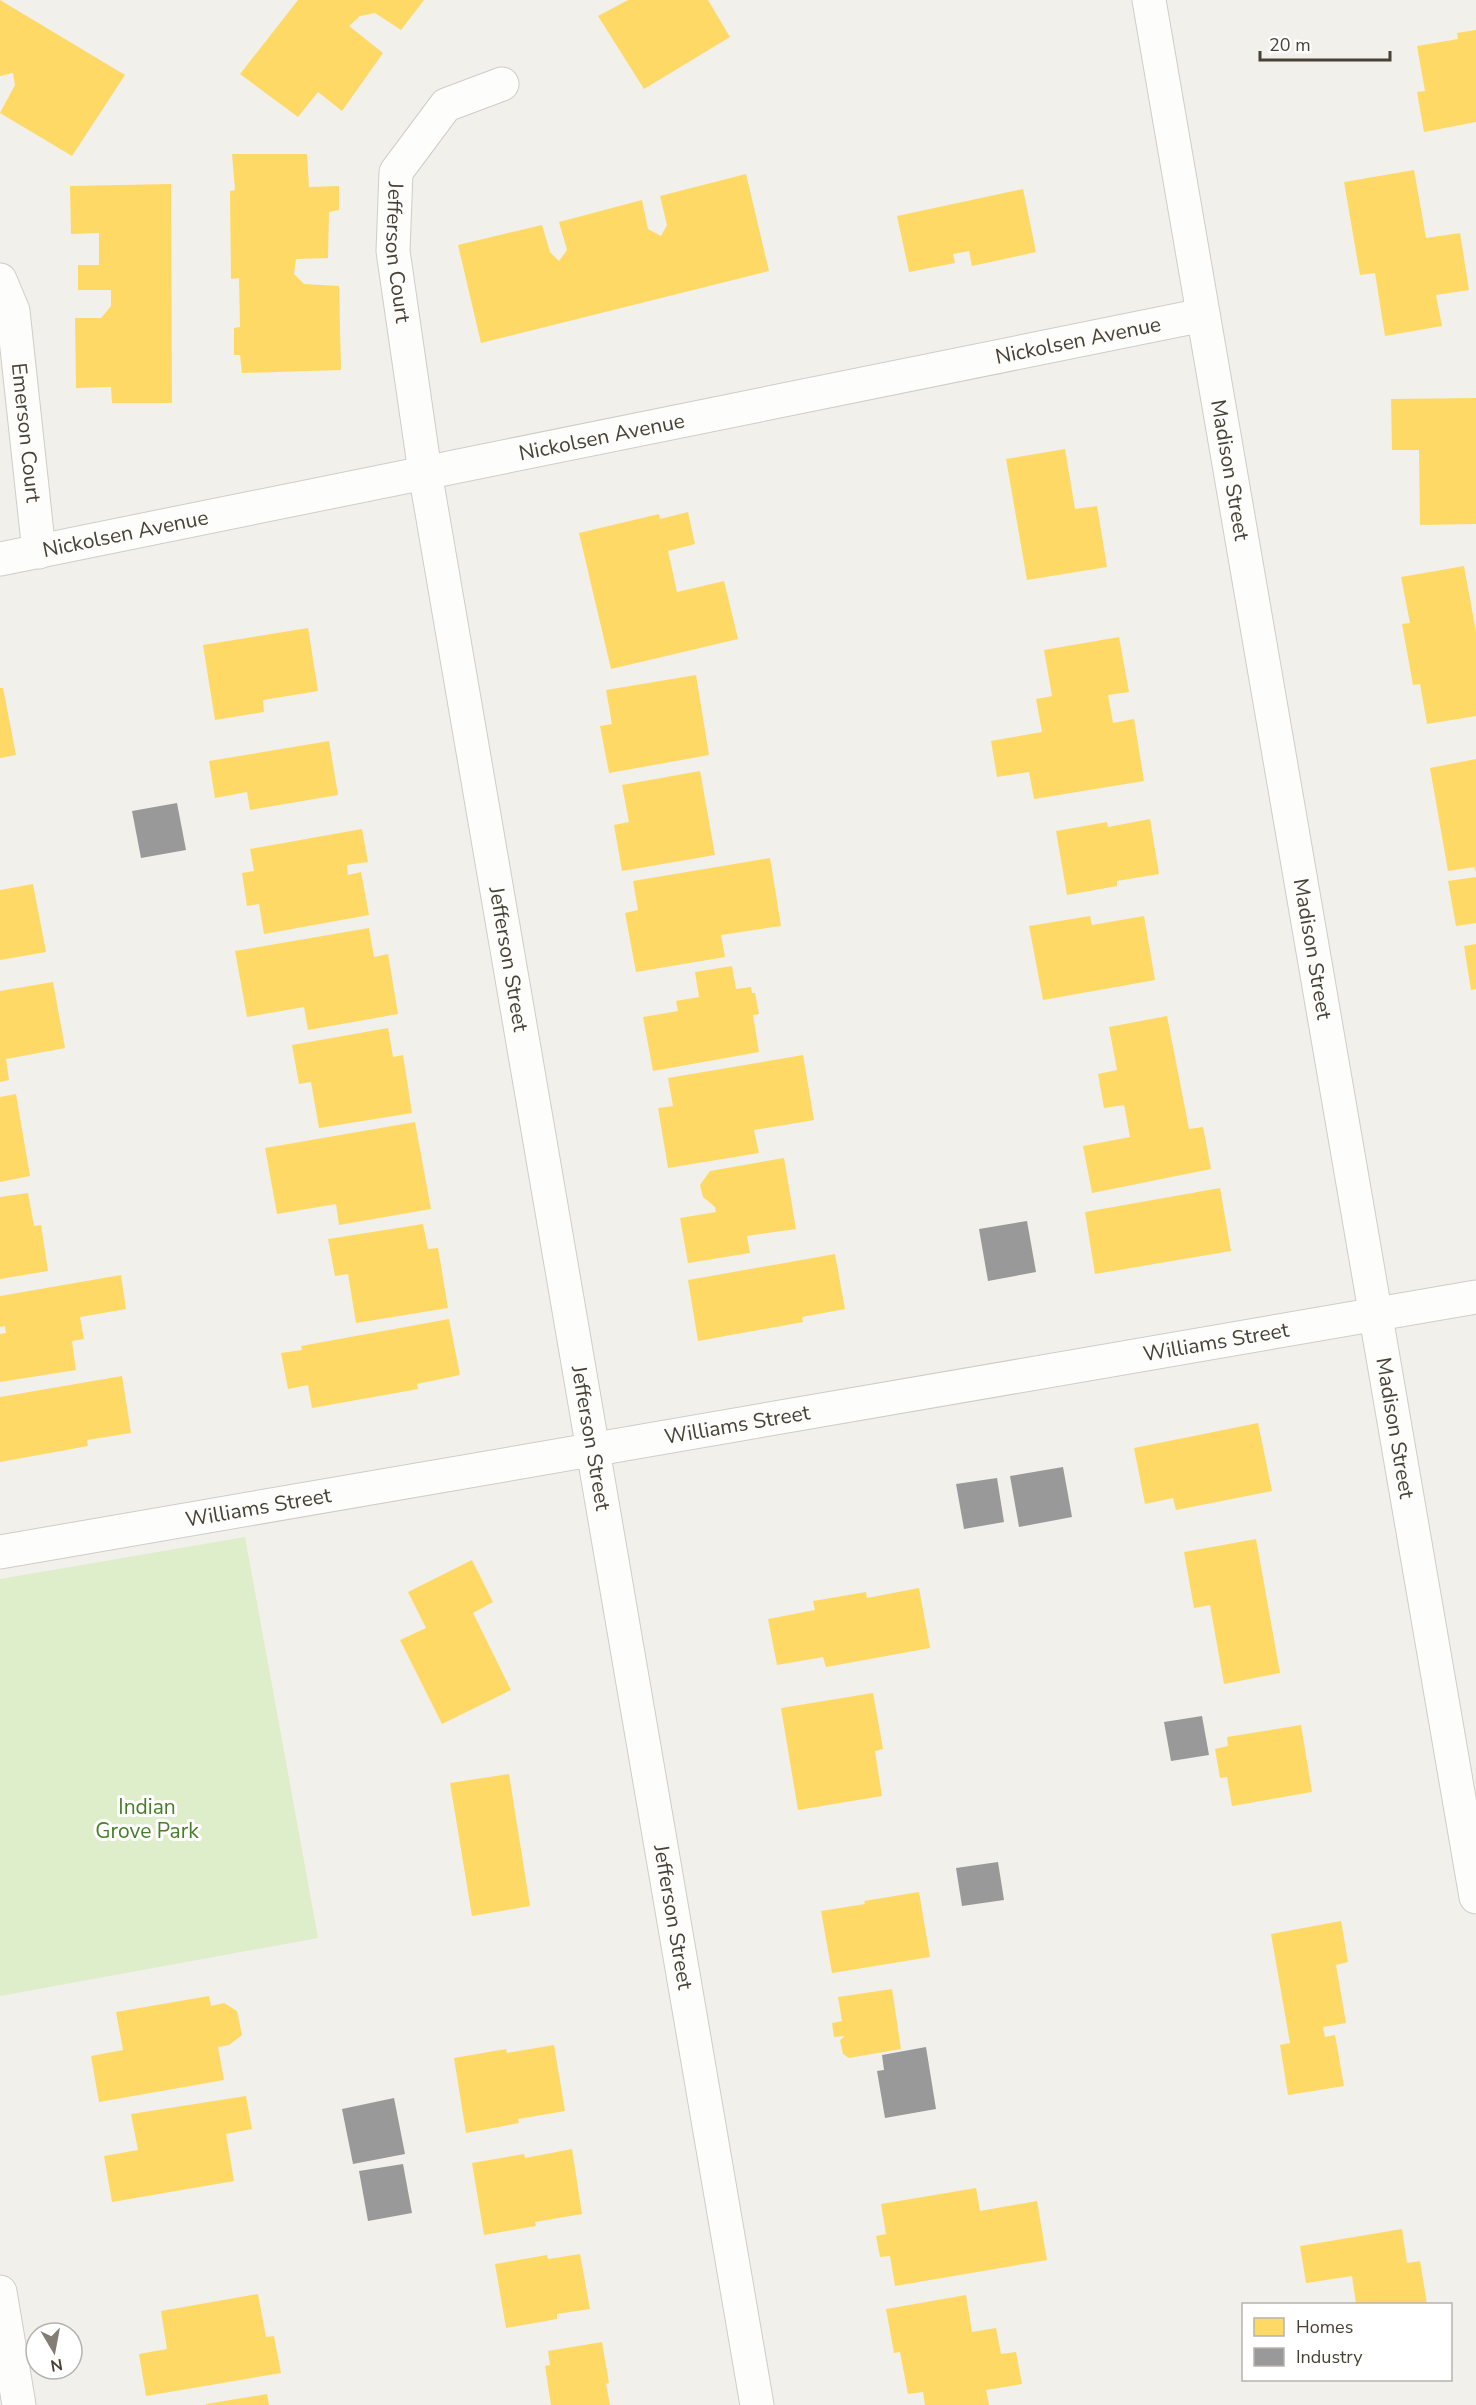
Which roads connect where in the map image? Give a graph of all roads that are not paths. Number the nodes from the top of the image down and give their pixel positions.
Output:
1 (1149, 0) edge
2 (502, 84) dead end
3 (0, 280) edge
4 (1203, 315) junction
5 (425, 472) junction
6 (39, 552) junction
7 (0, 559) edge
8 (1476, 1297) edge
9 (1376, 1315) junction
10 (593, 1450) junction
11 (0, 1552) edge
12 (1476, 1897) edge
13 (0, 2292) edge
14 (19, 2405) edge
15 (757, 2405) edge

1 - 4 street, Madison Street
2 - 5 street, Jefferson Court
3 - 6 street, Emerson Court
4 - 5 street, Nickolsen Avenue
4 - 9 street, Madison Street
5 - 6 street, Nickolsen Avenue
5 - 10 street, Jefferson Street
6 - 7 street, Nickolsen Avenue
8 - 9 street, Williams Street
9 - 10 street, Williams Street
9 - 12 street, Madison Street
10 - 11 street, Williams Street
10 - 15 street, Jefferson Street
13 - 14 street

